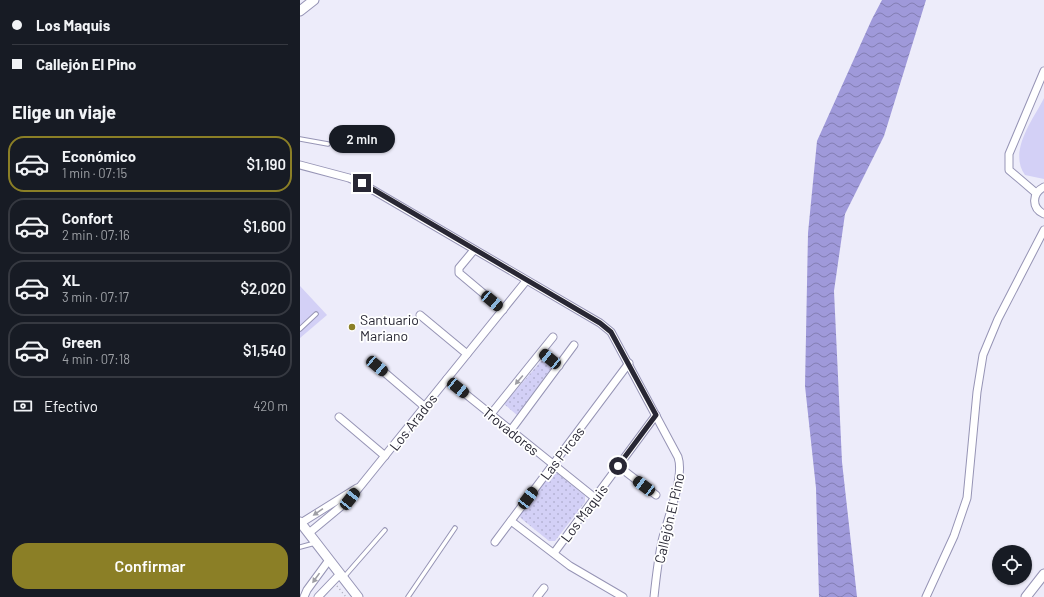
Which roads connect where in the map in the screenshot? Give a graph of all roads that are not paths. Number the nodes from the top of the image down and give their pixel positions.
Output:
1 (314, 0) edge
2 (300, 11) edge
3 (1044, 71) edge
4 (300, 139) edge
5 (328, 144) dead end
6 (300, 165) edge
7 (1044, 187) edge
8 (1036, 193) junction
9 (1044, 214) edge
10 (1044, 230) edge
11 (474, 250) junction
12 (526, 281) junction
13 (502, 310) junction
14 (316, 314) dead end
15 (420, 315) dead end
16 (300, 329) edge
17 (553, 338) dead end
18 (574, 345) dead end
19 (542, 352) junction
20 (467, 354) junction
21 (629, 362) junction
22 (377, 366) dead end
23 (559, 366) junction
24 (447, 379) junction
25 (424, 407) junction
26 (491, 414) junction
27 (656, 415) junction
28 (339, 417) dead end
29 (511, 430) junction
30 (385, 456) junction
31 (553, 464) junction
32 (618, 466) junction
33 (359, 487) junction
34 (656, 495) dead end
35 (595, 498) junction
36 (511, 521) junction
37 (301, 523) edge
38 (455, 528) dead end
39 (385, 530) dead end
40 (309, 533) junction
41 (495, 542) dead end
42 (316, 543) junction
43 (300, 547) edge
44 (554, 553) junction
45 (329, 560) junction
46 (1044, 574) edge
47 (342, 576) junction
48 (544, 588) dead end
49 (304, 597) edge
50 (318, 597) edge
51 (358, 597) edge
52 (408, 597) edge
53 (537, 597) edge
54 (623, 597) edge
55 (654, 597) edge
56 (926, 597) edge
57 (1026, 597) edge

1 - 2 street
3 - 8 street
4 - 5 lane
6 - 11 street, Callejón El Pino
7 - 8 street
8 - 9 street
10 - 56 street
11 - 12 street, Callejón El Pino
11 - 13 street
12 - 13 street, Los Arados
12 - 21 street, Callejón El Pino
13 - 20 street, Los Arados
14 - 16 lane
15 - 20 street
17 - 19 street
18 - 23 street
19 - 23 street
19 -> 26 street
20 - 24 street, Los Arados
21 - 27 street, Callejón El Pino
21 - 31 street, Las Pircas
22 - 25 street
23 - 29 street
24 - 25 street, Los Arados
24 - 26 street, Trovadores
25 - 30 street, Los Arados
26 - 29 street, Trovadores
27 - 32 street, Los Maquis
27 - 55 street, Callejón El Pino
28 - 30 street
29 - 31 street, Trovadores
30 - 33 street, Los Arados
31 - 35 street, Trovadores
31 - 36 street, Las Pircas
32 - 34 street
32 - 35 street, Los Maquis
33 -> 37 street, Los Arados
33 - 40 street, Los Arados
35 - 44 street, Los Maquis
36 - 41 street, Las Pircas
36 - 44 street
37 - 40 street
38 - 52 lane
39 - 47 lane
40 - 42 street
42 - 43 lane
42 - 45 street
44 - 54 street
45 - 47 street
45 -> 49 street
46 - 57 street
47 - 50 street
47 - 51 street
48 - 53 street

